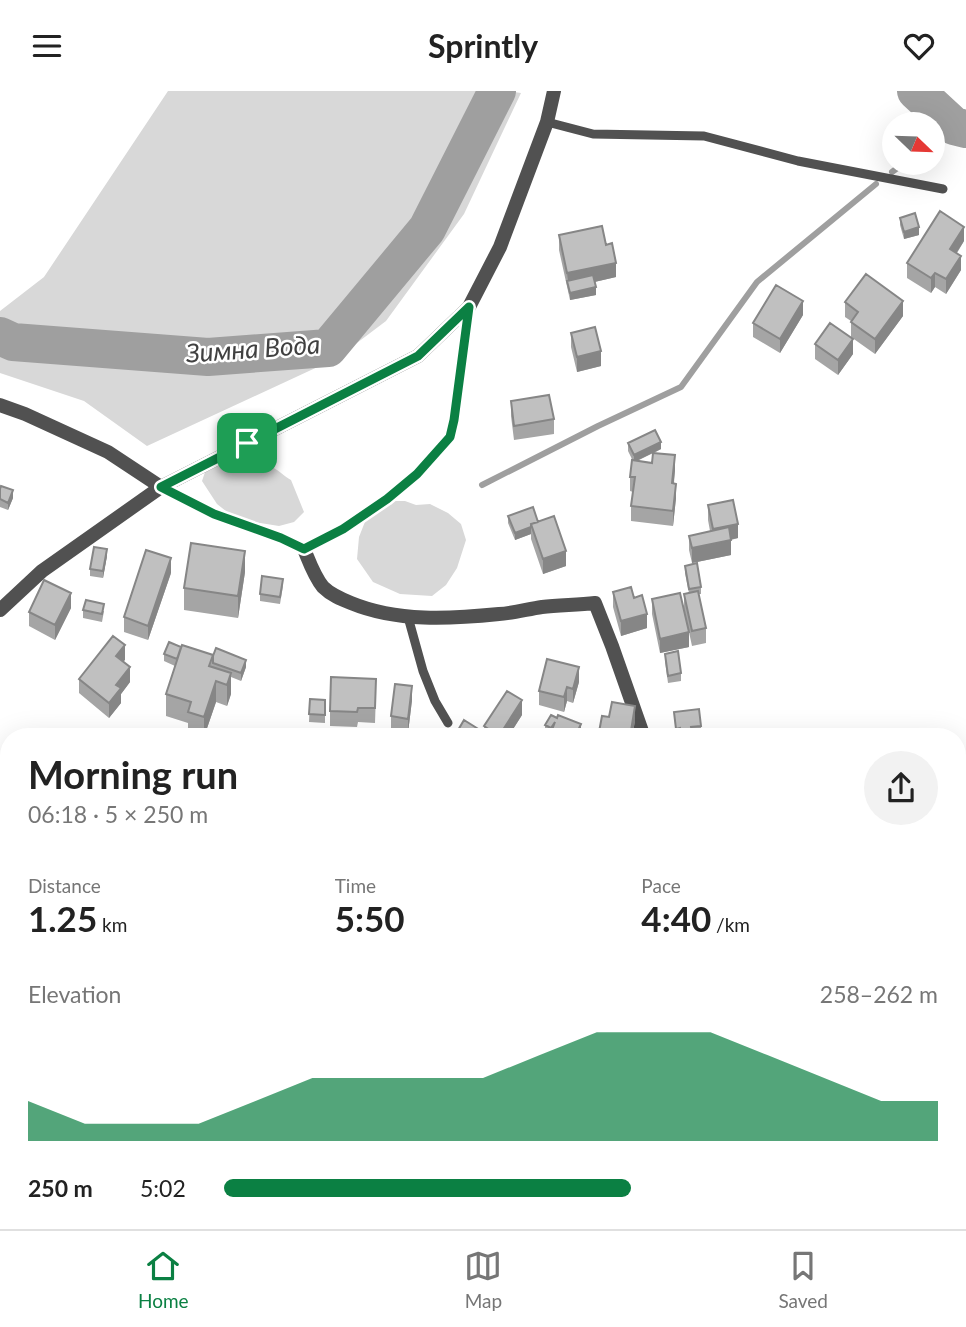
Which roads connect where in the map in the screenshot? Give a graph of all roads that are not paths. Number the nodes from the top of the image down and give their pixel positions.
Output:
1 (553, 95) edge
2 (547, 122) junction
3 (943, 189) dead end
4 (469, 307) junction
5 (0, 405) edge
6 (161, 487) junction
7 (304, 549) junction
8 (0, 610) edge
9 (408, 617) junction
10 (448, 723) dead end
11 (641, 728) edge

1 - 2 street
2 - 3 lane
2 - 4 street
4 - 6 street
4 - 7 lane
5 - 6 street
6 - 7 lane
6 - 8 street
7 - 9 street
9 - 10 lane
9 - 11 street

